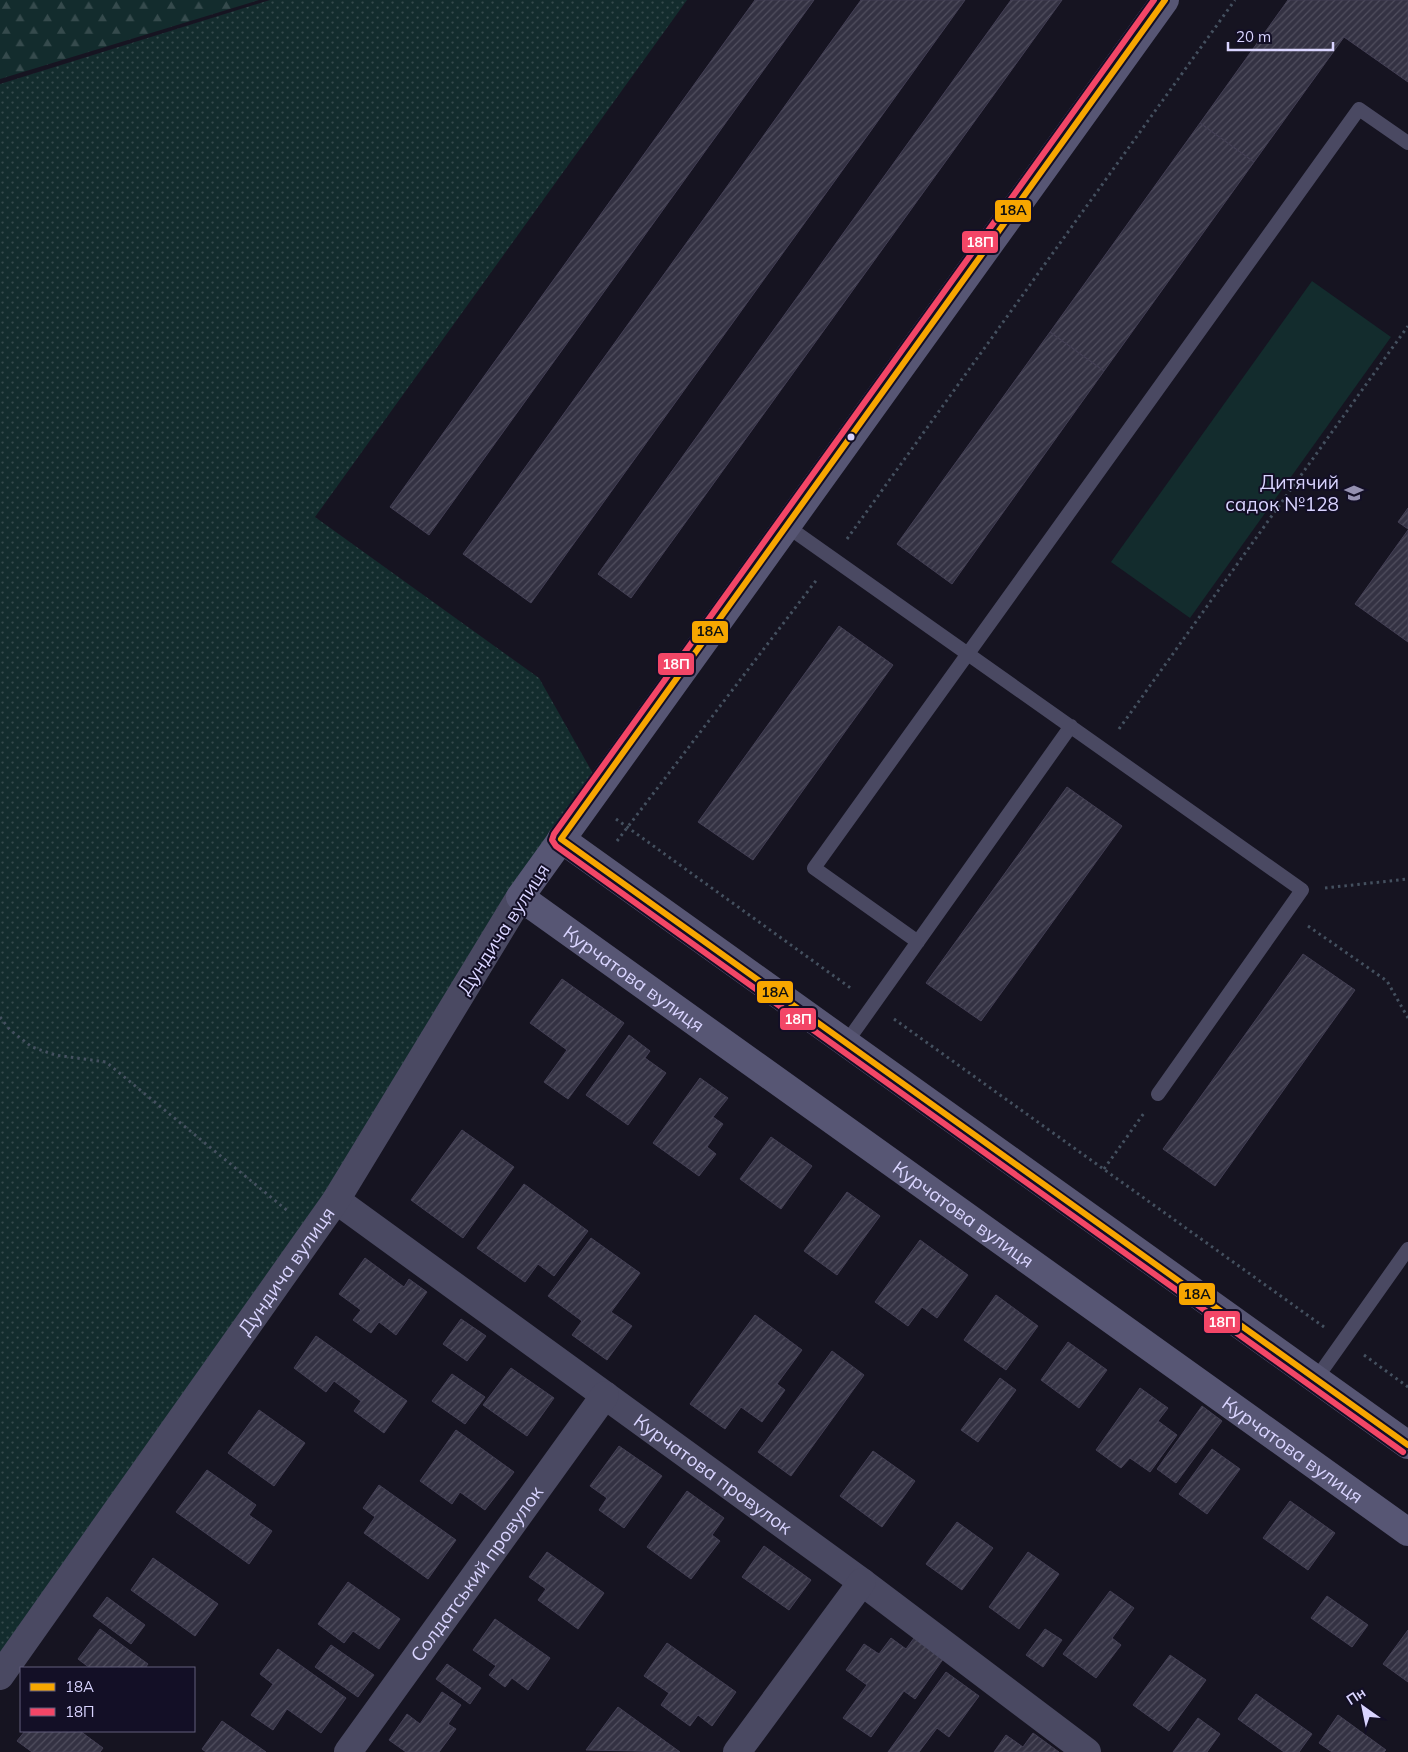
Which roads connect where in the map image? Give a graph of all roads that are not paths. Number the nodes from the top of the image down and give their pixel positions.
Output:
1 (1165, 0) edge
2 (1408, 143) edge
3 (788, 527) junction
4 (968, 654) junction
5 (1071, 726) junction
6 (561, 839) junction
7 (520, 897) junction
8 (918, 942) junction
9 (846, 1043) junction
10 (1158, 1094) road end
11 (336, 1200) junction
12 (1408, 1249) edge
13 (1316, 1379) junction
14 (605, 1395) junction
15 (1408, 1444) edge
16 (1408, 1532) edge
17 (862, 1582) junction
18 (0, 1676) edge
19 (348, 1752) edge
20 (737, 1752) edge
21 (1087, 1752) edge

1 - 3 street, Дундича вулиця
2 - 4 lane
3 - 4 lane
3 - 6 street, Дундича вулиця
4 - 5 lane
4 - 8 lane
5 - 8 lane
5 - 10 lane
6 - 7 street, Дундича вулиця
6 - 9 street
7 - 11 street, Дундича вулиця
7 - 16 street, Курчатова вулиця
8 - 9 lane
9 - 13 street
11 - 14 street, Курчатова провулок
11 - 18 street, Дундича вулиця
12 - 13 lane
13 - 15 street
14 - 17 street, Курчатова провулок
14 - 19 street, Солдатський провулок
17 - 20 street
17 - 21 street, Курчатова провулок

